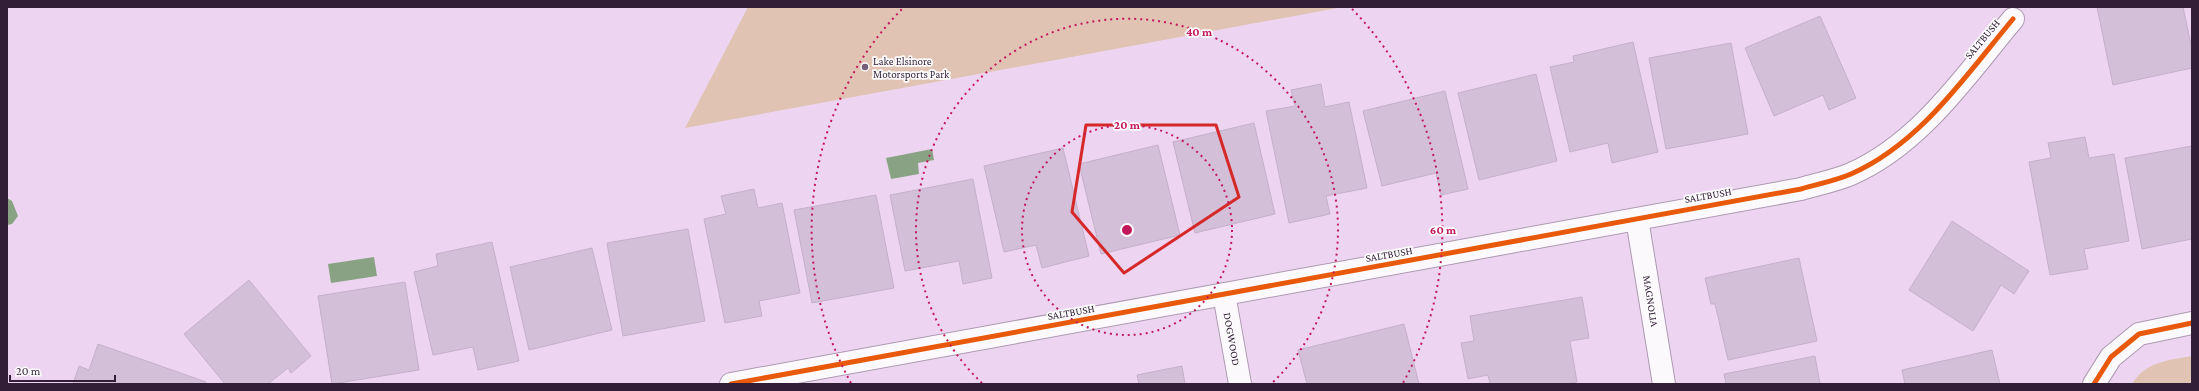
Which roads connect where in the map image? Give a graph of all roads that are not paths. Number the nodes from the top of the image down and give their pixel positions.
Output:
1 (2013, 19) dead end
2 (1637, 219) junction
3 (1224, 294) junction
4 (2192, 324) edge
5 (823, 376) edge
6 (731, 384) edge
7 (1240, 384) edge
8 (1664, 384) edge
9 (2094, 384) edge

1 - 2 street, SALTBUSH
2 - 3 street, SALTBUSH
2 - 8 street, MAGNOLIA
3 - 5 street, SALTBUSH
3 - 7 street, DOGWOOD
4 - 9 street
5 - 6 street, SALTBUSH

